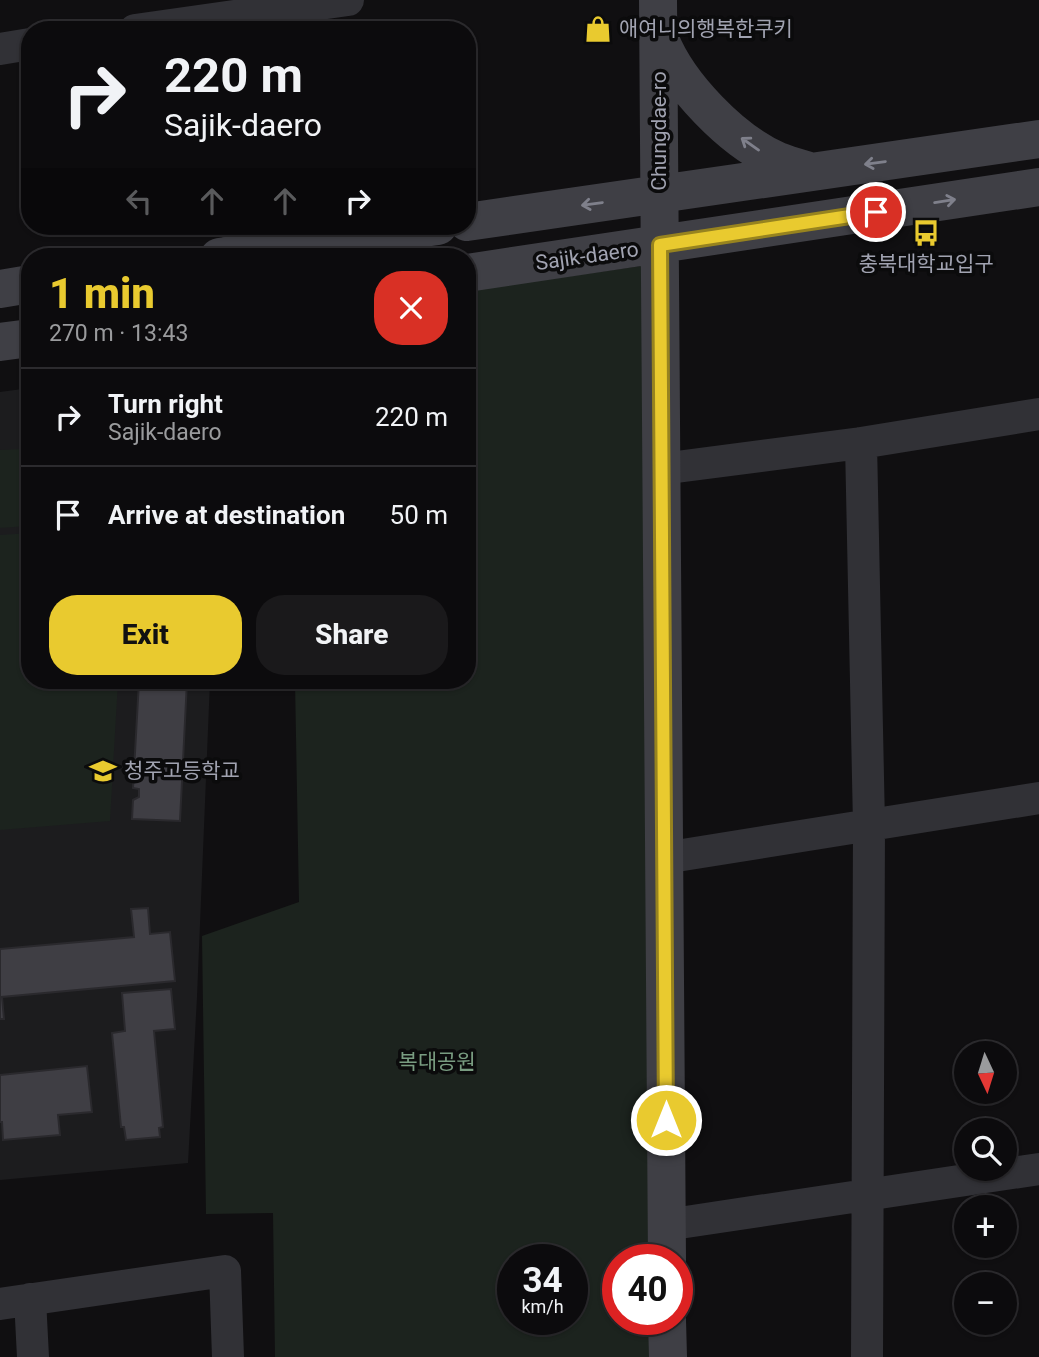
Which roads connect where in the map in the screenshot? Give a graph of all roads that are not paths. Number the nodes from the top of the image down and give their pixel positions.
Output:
1 (348, 0) edge
2 (226, 16) edge
3 (658, 17) edge
4 (194, 21) edge
5 (21, 46) edge
6 (0, 49) edge
7 (1039, 139) edge
8 (812, 172) junction
9 (1039, 187) edge
10 (659, 219) junction
11 (476, 222) edge
12 (345, 235) edge
13 (232, 246) edge
14 (476, 270) edge
15 (21, 286) edge
16 (0, 289) edge
17 (21, 339) edge
18 (0, 342) edge
19 (1039, 414) edge
20 (861, 443) junction
21 (661, 468) junction
22 (1039, 798) edge
23 (869, 825) junction
24 (664, 858) junction
25 (1039, 1169) edge
26 (868, 1194) junction
27 (667, 1242) edge
28 (15, 1301) edge
29 (667, 1335) edge
30 (33, 1357) edge
31 (228, 1357) edge
32 (667, 1357) edge
33 (867, 1357) edge

1 - 2 street
2 - 4 street
8 -> 3 main road
3 - 10 main road, Chungdae-ro
5 - 6 street
7 -> 8 main road, Sajik-daero
8 - 10 main road, Sajik-daero
10 -> 9 main road, Sajik-daero
10 -> 11 main road, Sajik-daero
10 - 14 main road, Sajik-daero
10 - 21 main road, Chungdae-ro
12 - 13 main road
15 - 16 main road
17 - 18 main road
19 - 20 street
20 - 21 street
20 - 23 street
21 - 24 main road, Chungdae-ro
22 - 23 street
23 - 24 street
23 - 26 street
24 - 27 main road, Chungdae-ro
25 - 26 street
26 - 27 street
26 - 33 street
28 - 30 street
28 - 31 street
29 - 32 main road

